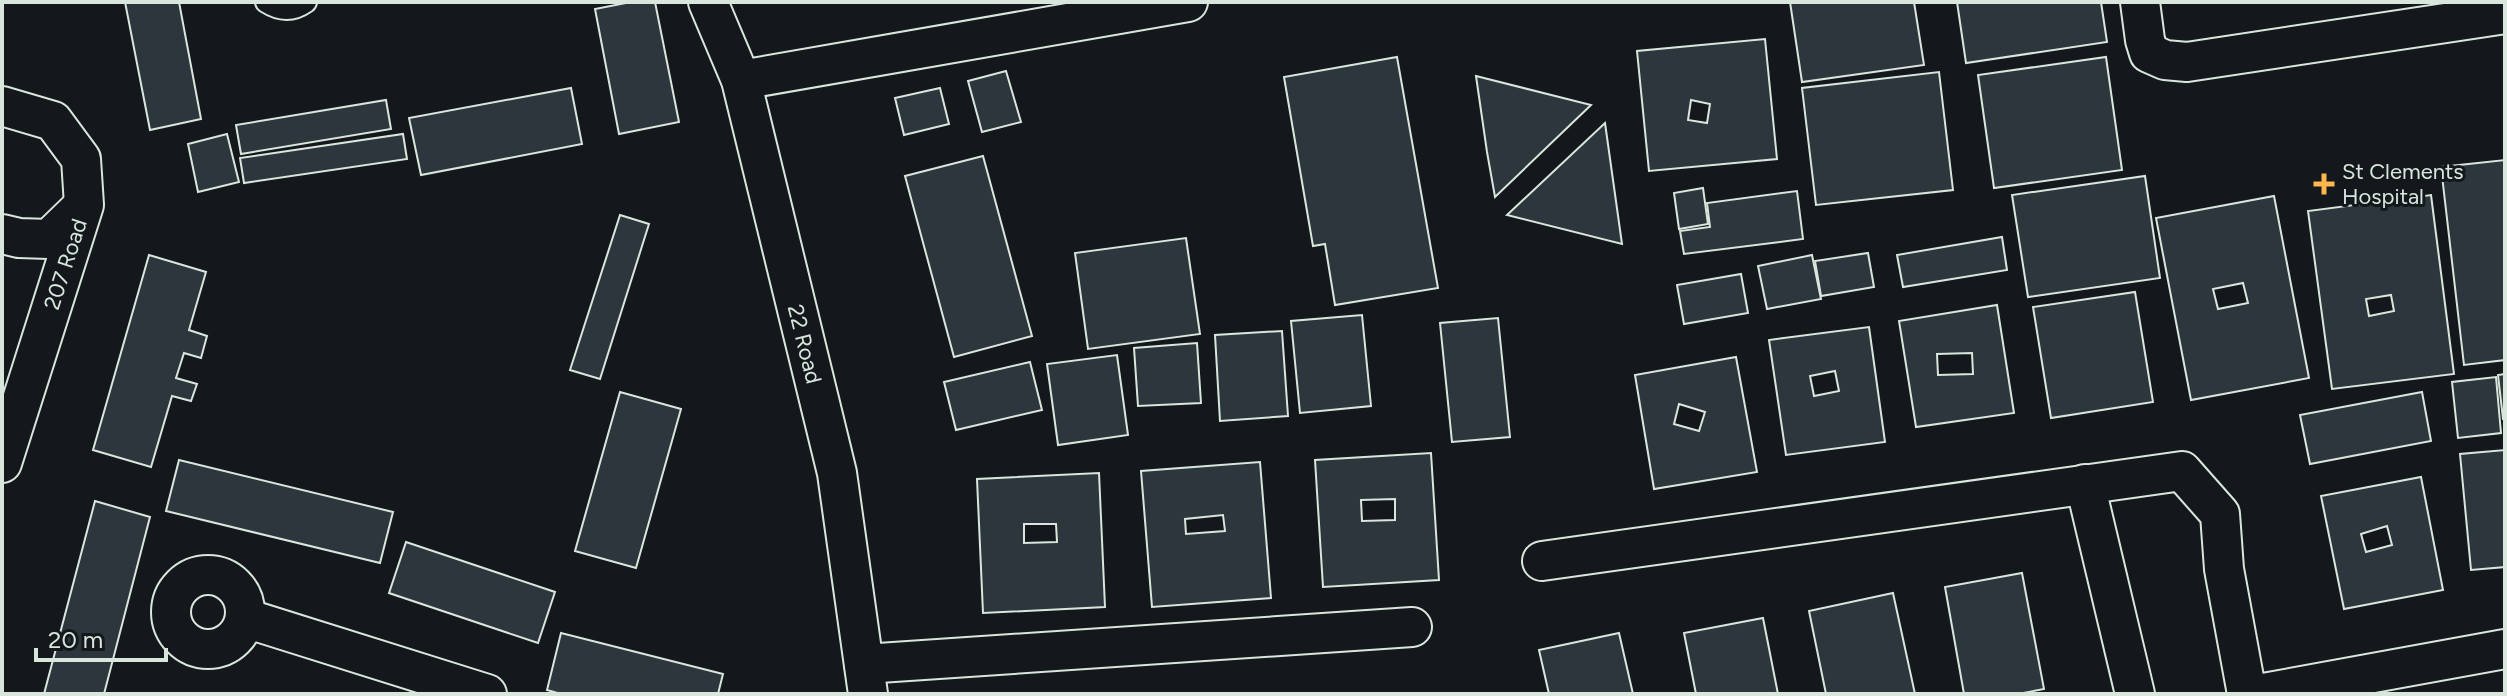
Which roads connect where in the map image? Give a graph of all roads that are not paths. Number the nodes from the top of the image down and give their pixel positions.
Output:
1 (266, 2) edge
2 (306, 2) edge
3 (708, 2) edge
4 (1188, 2) edge
5 (2140, 2) edge
6 (2505, 14) edge
7 (741, 80) junction
8 (2, 106) edge
9 (84, 205) junction
10 (2, 234) edge
11 (2, 463) edge
12 (2085, 484) junction
13 (1542, 561) dead end
14 (245, 618) dead end
15 (1412, 627) dead end
16 (2505, 649) edge
17 (866, 679) edge
18 (487, 694) edge
19 (2135, 694) edge
20 (2247, 694) edge
21 (2258, 694) edge

1 - 2 lane
3 - 7 street, 22 Road
4 - 7 street
5 - 6 street
7 - 17 street, 22 Road
8 - 9 street, 207 Road
9 - 10 street
9 - 11 street, 207 Road
12 - 13 street
12 - 19 street
12 - 20 street
14 - 18 street
15 - 17 street
16 - 21 street

